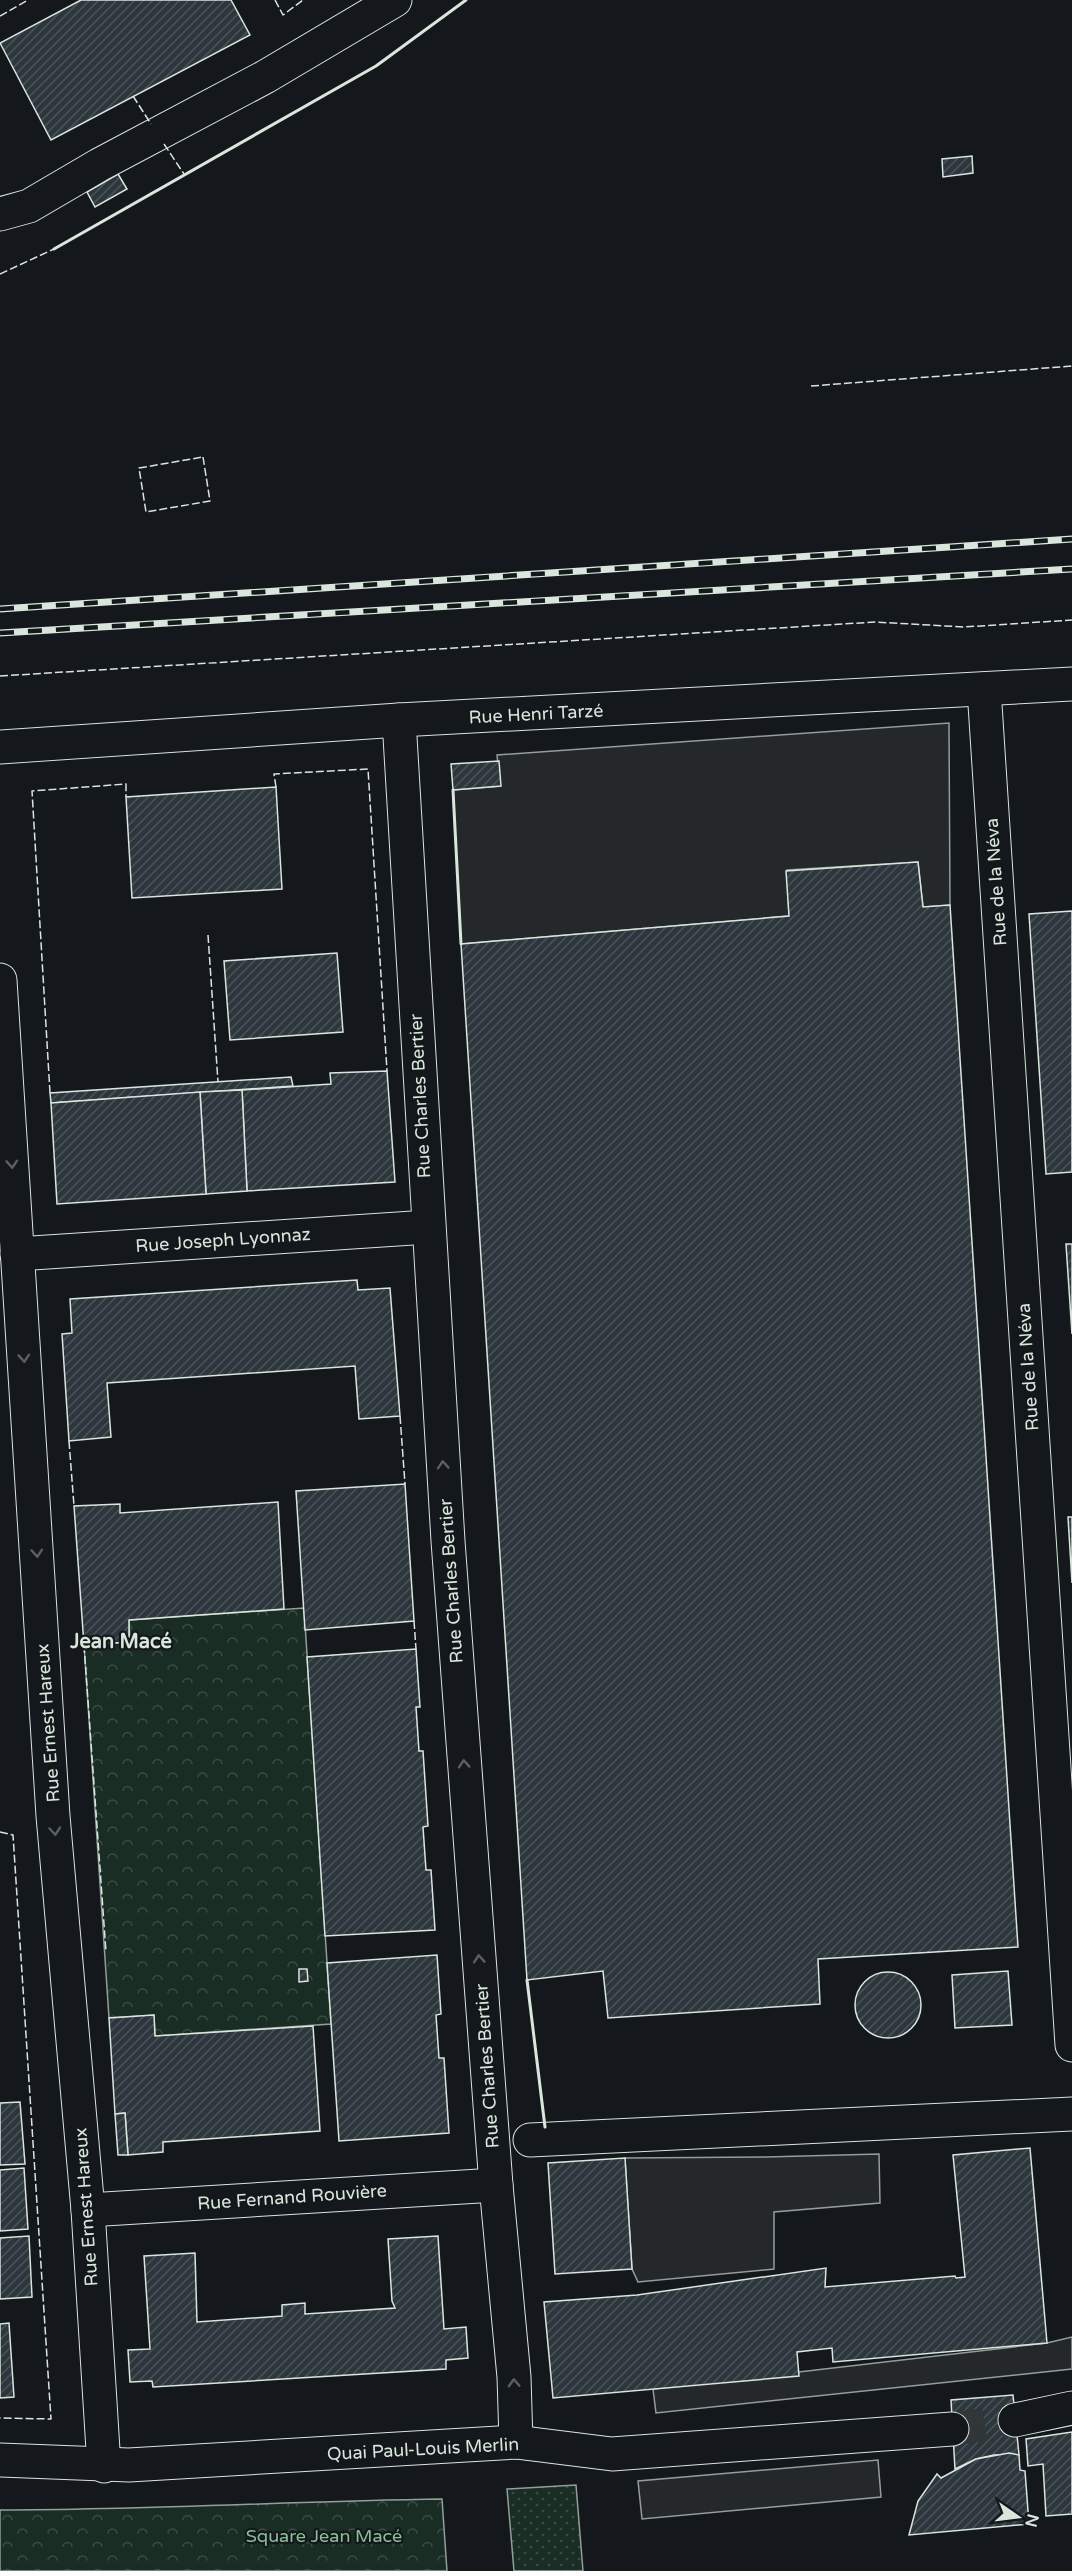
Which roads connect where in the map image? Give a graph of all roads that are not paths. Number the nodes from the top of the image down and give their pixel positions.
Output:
1 (395, 0) edge
2 (0, 214) edge
3 (1072, 684) edge
4 (984, 690) junction
5 (399, 720) junction
6 (0, 747) edge
7 (0, 980) edge
8 (428, 1227) junction
9 (17, 1254) junction
10 (1069, 1940) edge
11 (1072, 2044) edge
12 (1072, 2114) edge
13 (530, 2140) dead end
14 (496, 2185) junction
15 (88, 2210) junction
16 (1072, 2408) edge
17 (1015, 2420) tunnel mouth
18 (952, 2429) tunnel mouth
19 (516, 2442) junction
20 (0, 2460) edge
21 (104, 2466) junction

1 - 2 street
3 - 4 street, Rue Henri Tarzé
4 - 5 street, Rue Henri Tarzé
4 - 10 street, Rue de la Néva
5 - 6 street, Rue Henri Tarzé
5 - 8 street, Rue Charles Bertier
7 -> 9 street, Rue Ernest Hareux
8 - 9 street, Rue Joseph Lyonnaz
14 -> 8 street, Rue Charles Bertier
9 -> 15 street, Rue Ernest Hareux
10 - 11 street, Rue de la Néva
12 - 13 street
14 - 15 street, Rue Fernand Rouvière
19 -> 14 street, Rue Charles Bertier
15 - 21 street, Rue Ernest Hareux
16 - 17 street
18 - 19 street, Quai Paul-Louis Merlin
19 - 21 street, Quai Paul-Louis Merlin
20 - 21 street, Quai Paul-Louis Merlin

